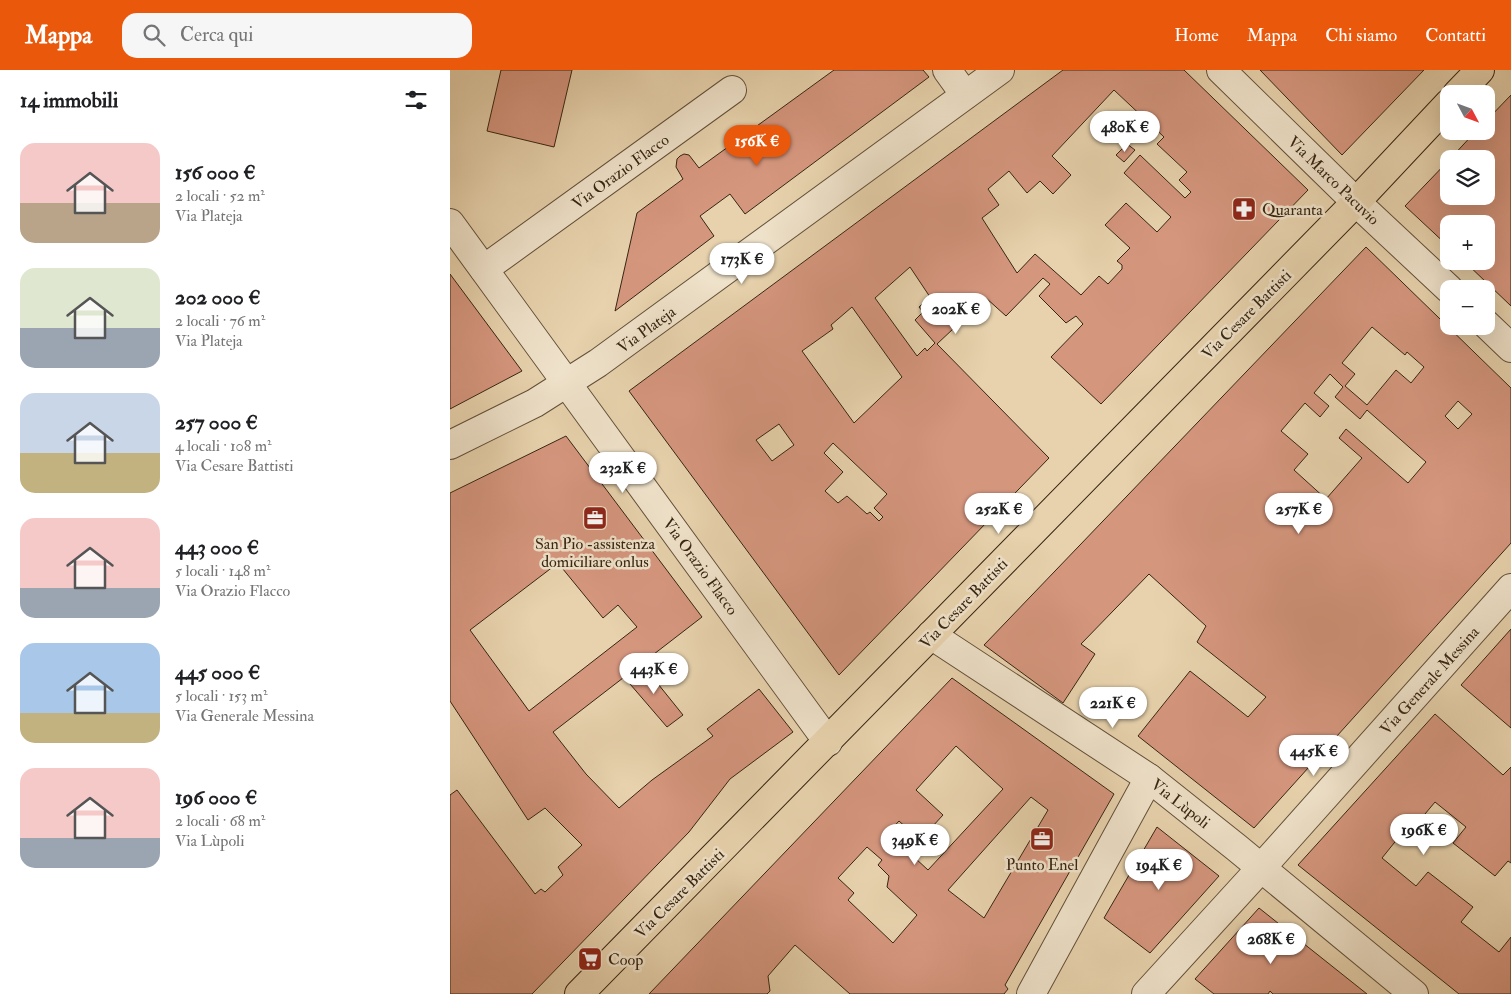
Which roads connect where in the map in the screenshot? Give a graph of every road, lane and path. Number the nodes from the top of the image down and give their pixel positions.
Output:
1 (947, 70) edge
2 (1000, 70) edge
3 (1221, 70) edge
4 (1480, 70) edge
5 (1466, 85) edge
6 (732, 90) dead end
7 (965, 95) junction
8 (1440, 113) edge
9 (1356, 202) junction
10 (450, 222) edge
11 (484, 269) junction
12 (1440, 281) edge
13 (1495, 333) edge
14 (1511, 348) edge
15 (568, 382) junction
16 (450, 445) edge
17 (1511, 588) edge
18 (931, 635) junction
19 (828, 742) junction
20 (1149, 778) junction
21 (1261, 868) junction
22 (579, 994) edge
23 (1031, 994) edge
24 (1146, 994) edge
25 (1414, 994) edge

1 - 7 street
2 - 7 street, Via Plateja
3 - 9 street, Via Marco Pacuvio
4 - 5 main road
6 - 11 street, Via Orazio Flacco
7 - 15 street, Via Plateja
8 - 9 main road, Via Cesare Battisti
9 - 12 street, Via Marco Pacuvio
9 - 18 main road, Via Cesare Battisti
10 - 11 street, Via Orazio Flacco
11 - 15 street, Via Orazio Flacco
13 - 14 street
15 - 16 street, Via Plateja
15 - 19 street, Via Orazio Flacco
17 - 21 street, Via Generale Messina
18 - 19 main road, Via Cesare Battisti
18 - 20 street, Via Lùpoli
19 - 22 main road, Via Cesare Battisti
20 - 21 street, Via Lùpoli
20 - 23 street
21 - 24 street, Via Generale Messina
21 - 25 street, Via Lùpoli

